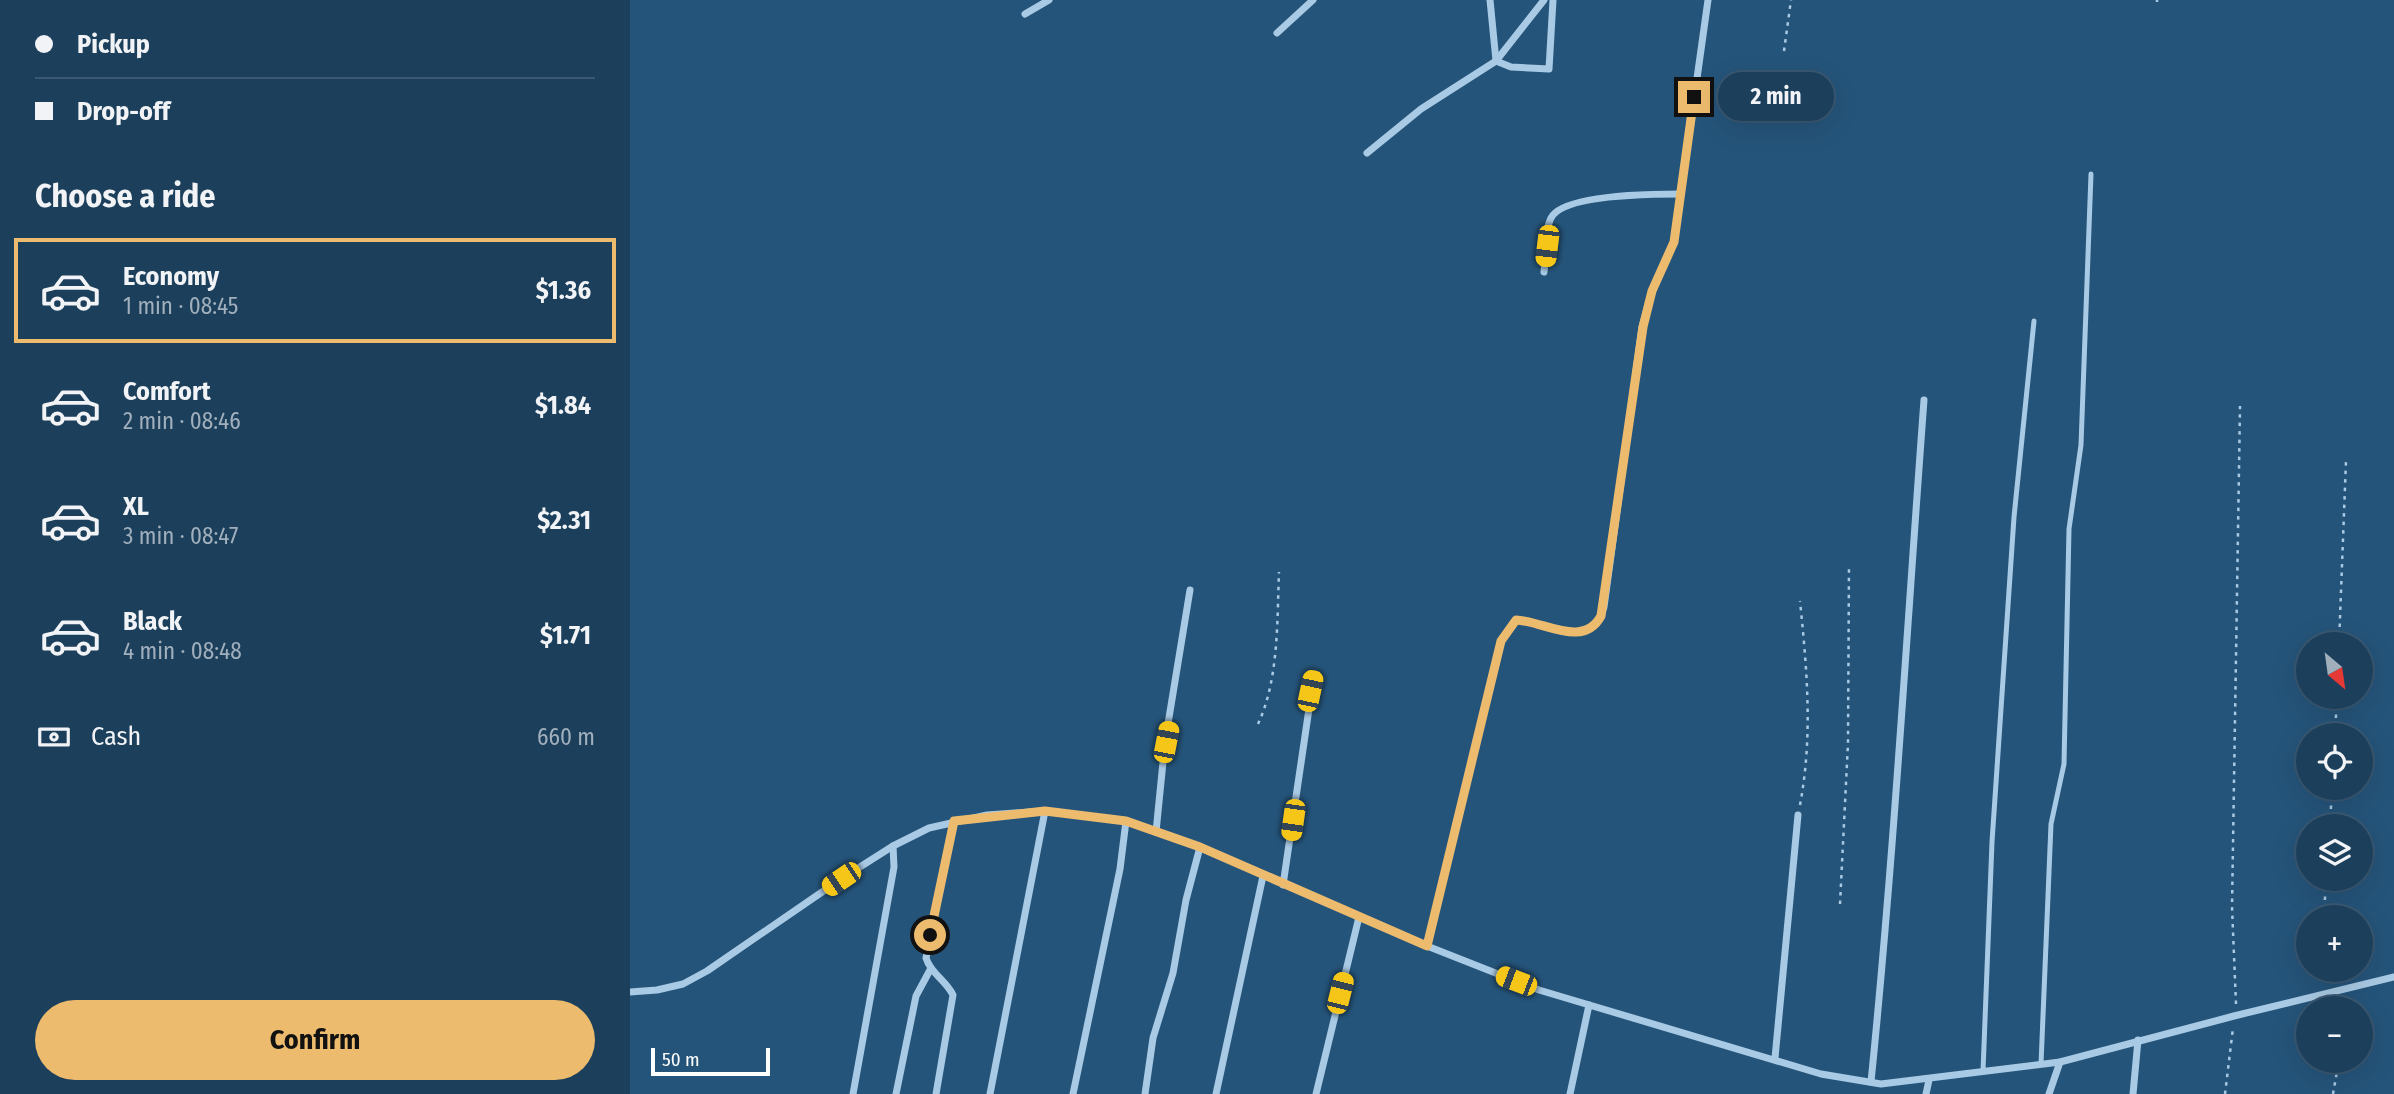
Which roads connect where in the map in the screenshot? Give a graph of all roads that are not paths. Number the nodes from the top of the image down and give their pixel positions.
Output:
1 (1049, 0) edge
2 (1313, 0) edge
3 (1490, 0) edge
4 (1544, 0) edge
5 (1553, 0) edge
6 (1708, 0) edge
7 (1025, 14) dead end
8 (1277, 33) dead end
9 (1496, 61) junction
10 (1367, 153) dead end
11 (2091, 174) dead end
12 (1681, 194) junction
13 (1544, 272) dead end
14 (2034, 321) dead end
15 (1924, 400) dead end
16 (1190, 590) dead end
17 (1314, 675) dead end
18 (1045, 811) junction
19 (1798, 815) road end
20 (954, 821) junction
21 (1126, 821) junction
22 (1156, 832) junction
23 (893, 846) junction
24 (1200, 847) junction
25 (1263, 876) junction
26 (1283, 885) junction
27 (1359, 917) junction
28 (1427, 946) junction
29 (930, 970) junction
30 (2394, 977) edge
31 (630, 992) edge
32 (1589, 1005) junction
33 (2138, 1040) junction
34 (1775, 1058) junction
35 (2060, 1062) junction
36 (2041, 1064) junction
37 (1983, 1071) junction
38 (1929, 1080) junction
39 (1871, 1082) junction
40 (1881, 1084) junction
41 (853, 1094) edge
42 (896, 1094) edge
43 (936, 1094) edge
44 (990, 1094) edge
45 (1073, 1094) edge
46 (1145, 1094) edge
47 (1216, 1094) edge
48 (1316, 1094) edge
49 (1570, 1094) edge
50 (1879, 1094) edge
51 (1926, 1094) edge
52 (2049, 1094) edge
53 (2133, 1094) edge

1 - 7 street
2 - 8 street
3 - 9 street
4 - 9 street
5 - 9 street
6 - 12 street
9 - 10 street
11 - 36 lane
12 - 13 street
12 - 28 street
14 - 37 lane
15 - 39 street
16 - 22 street
17 - 26 street
18 - 20 street
18 - 21 street
18 - 44 street
19 - 34 street
20 - 23 street
20 - 29 street
21 - 22 street
21 - 45 street
22 - 24 street
23 - 31 street
23 - 41 street
24 - 25 street
24 - 46 street
25 - 26 street
25 - 47 street
26 - 27 street
27 - 28 street
27 - 48 street
28 - 32 street
29 - 42 street
29 - 43 street
30 - 33 street
32 - 34 street
32 - 49 street
33 - 35 street
33 - 53 street
34 - 39 street
35 - 36 street
35 - 52 street
36 - 37 street
37 - 38 street
38 - 40 street
38 - 51 street
39 - 40 street
40 - 50 street

